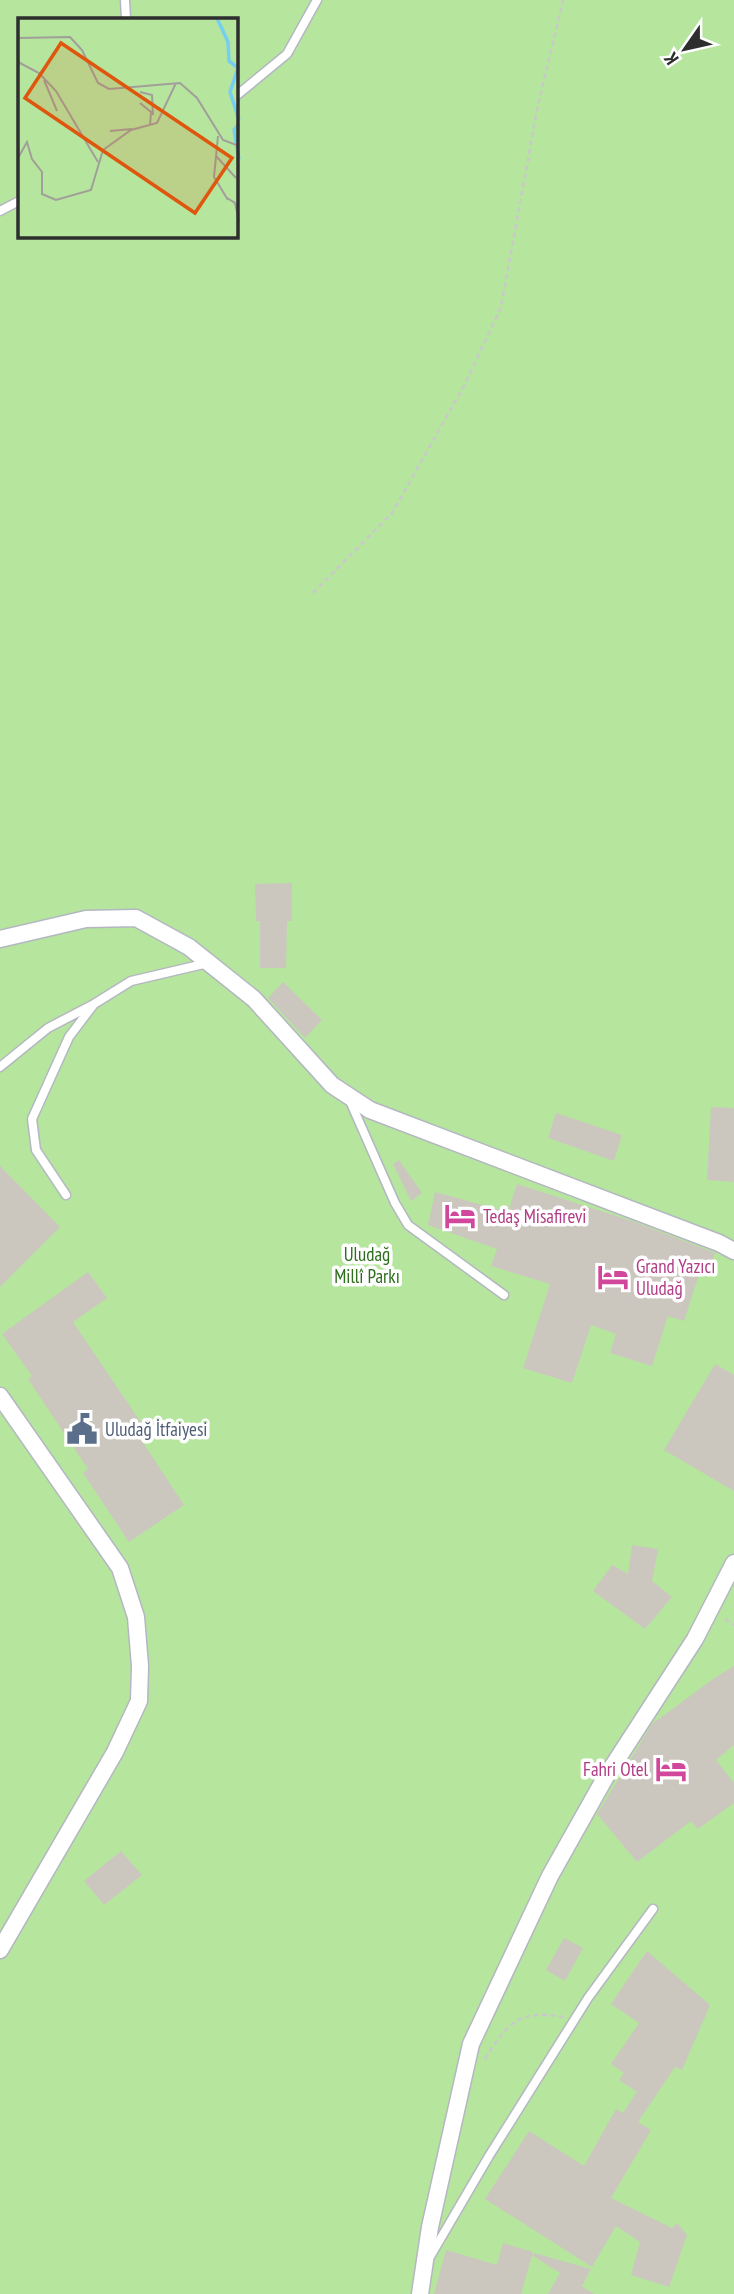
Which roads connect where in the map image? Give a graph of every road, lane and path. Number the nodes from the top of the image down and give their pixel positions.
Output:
1 (125, 0) edge
2 (317, 0) edge
3 (563, 0) edge
4 (126, 18) edge
5 (238, 94) edge
6 (18, 202) edge
7 (0, 211) edge
8 (313, 593) dead end
9 (0, 939) edge
10 (208, 963) junction
11 (94, 1004) junction
12 (0, 1066) edge
13 (347, 1095) junction
14 (66, 1195) dead end
15 (726, 1243) edge
16 (734, 1251) edge
17 (504, 1295) dead end
18 (0, 1396) edge
19 (734, 1563) edge
20 (653, 1909) dead end
21 (0, 1950) edge
22 (575, 2019) junction
23 (484, 2061) dead end
24 (424, 2266) junction
25 (420, 2294) edge

1 - 4 lane
2 - 5 lane
3 - 8 path
6 - 7 lane
9 - 10 street
10 - 11 lane
10 - 13 street
11 - 12 lane
11 - 14 lane
13 - 15 street
13 - 17 lane
15 - 16 street
18 - 21 street
19 - 24 street
20 - 22 lane
22 - 23 path
22 - 24 lane
24 - 25 street

